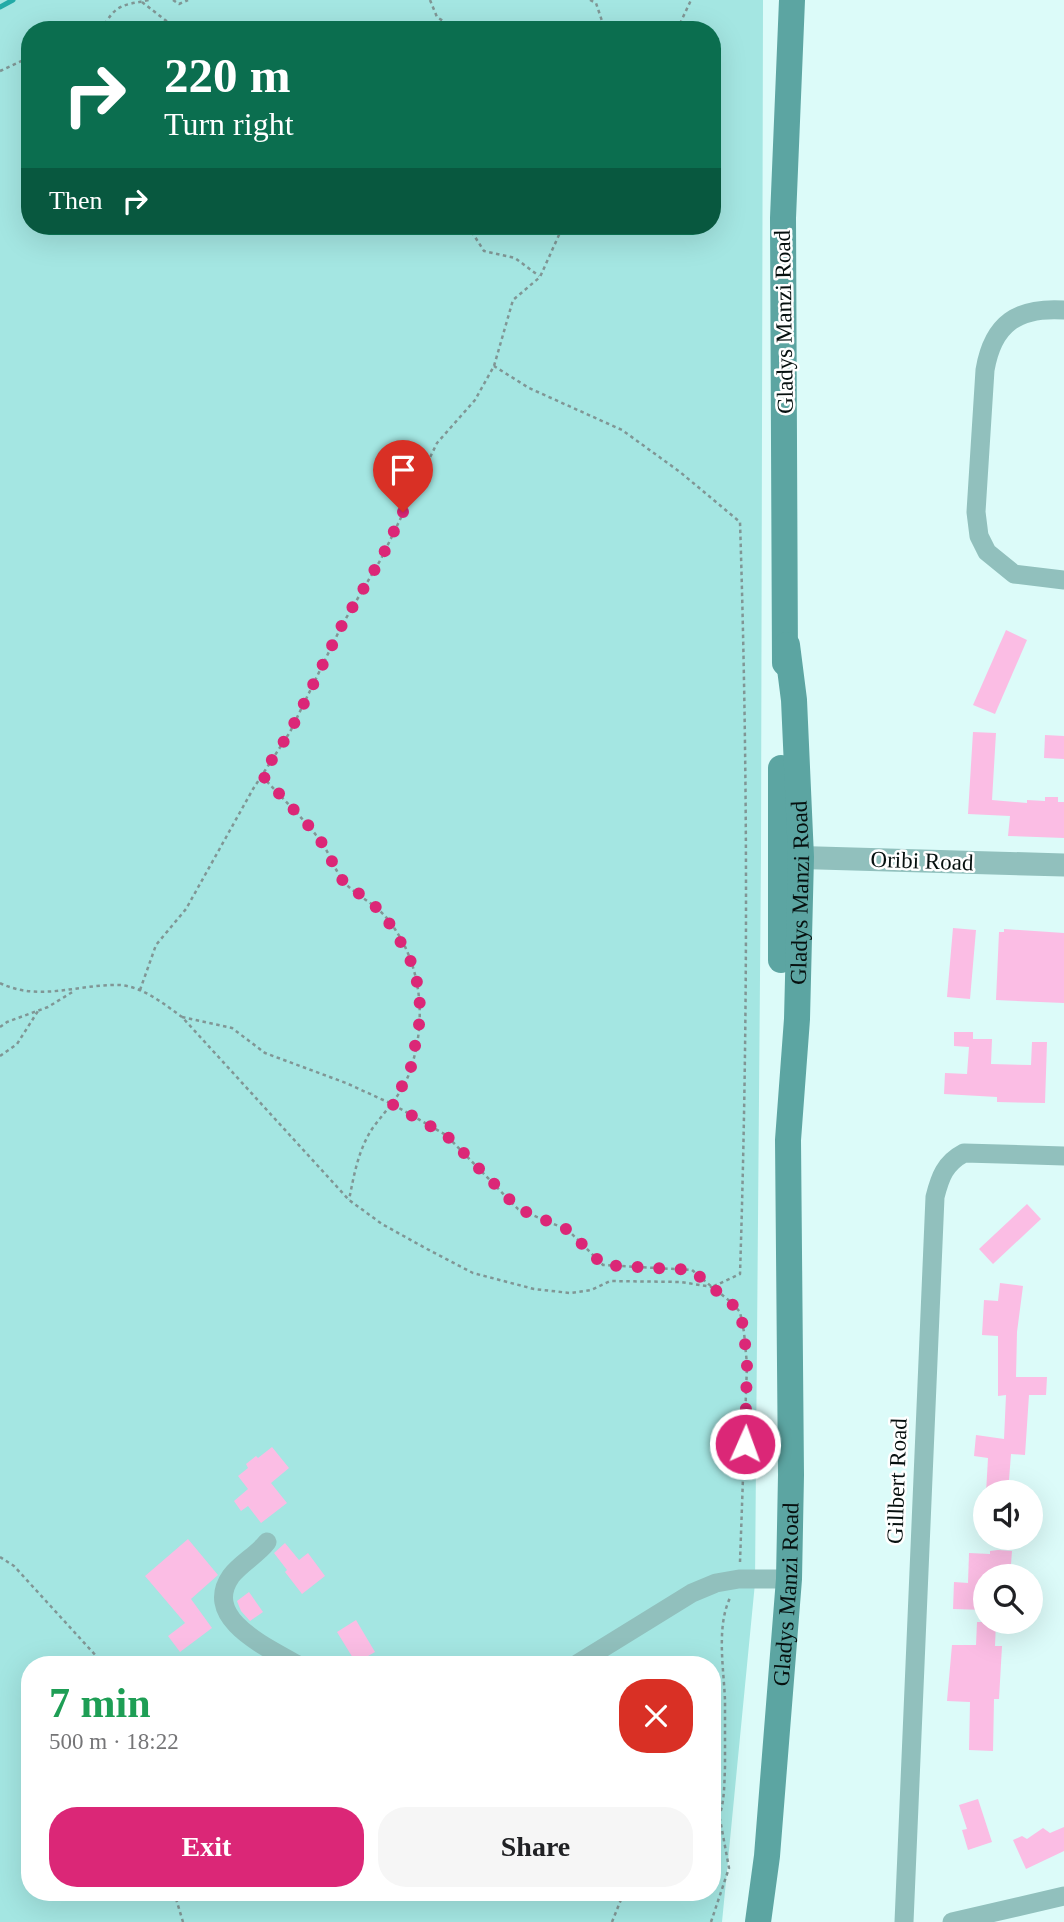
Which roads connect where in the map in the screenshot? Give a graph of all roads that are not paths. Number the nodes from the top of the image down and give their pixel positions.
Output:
1 (792, 0) edge
2 (1064, 310) edge
3 (1064, 580) edge
4 (791, 857) junction
5 (1064, 865) edge
6 (1064, 1156) edge
7 (267, 1542) dead end
8 (789, 1579) junction
9 (282, 1656) edge
10 (590, 1656) edge
11 (1064, 1896) edge
12 (758, 1922) edge
13 (904, 1922) edge
14 (953, 1922) edge

1 - 4 main road, Gladys Manzi Road
2 - 3 street
4 - 5 street, Oribi Road
4 - 8 main road, Gladys Manzi Road
6 - 13 street, Gillbert Road
7 - 9 street
8 - 10 street
8 - 12 main road, Gladys Manzi Road
11 - 14 street

